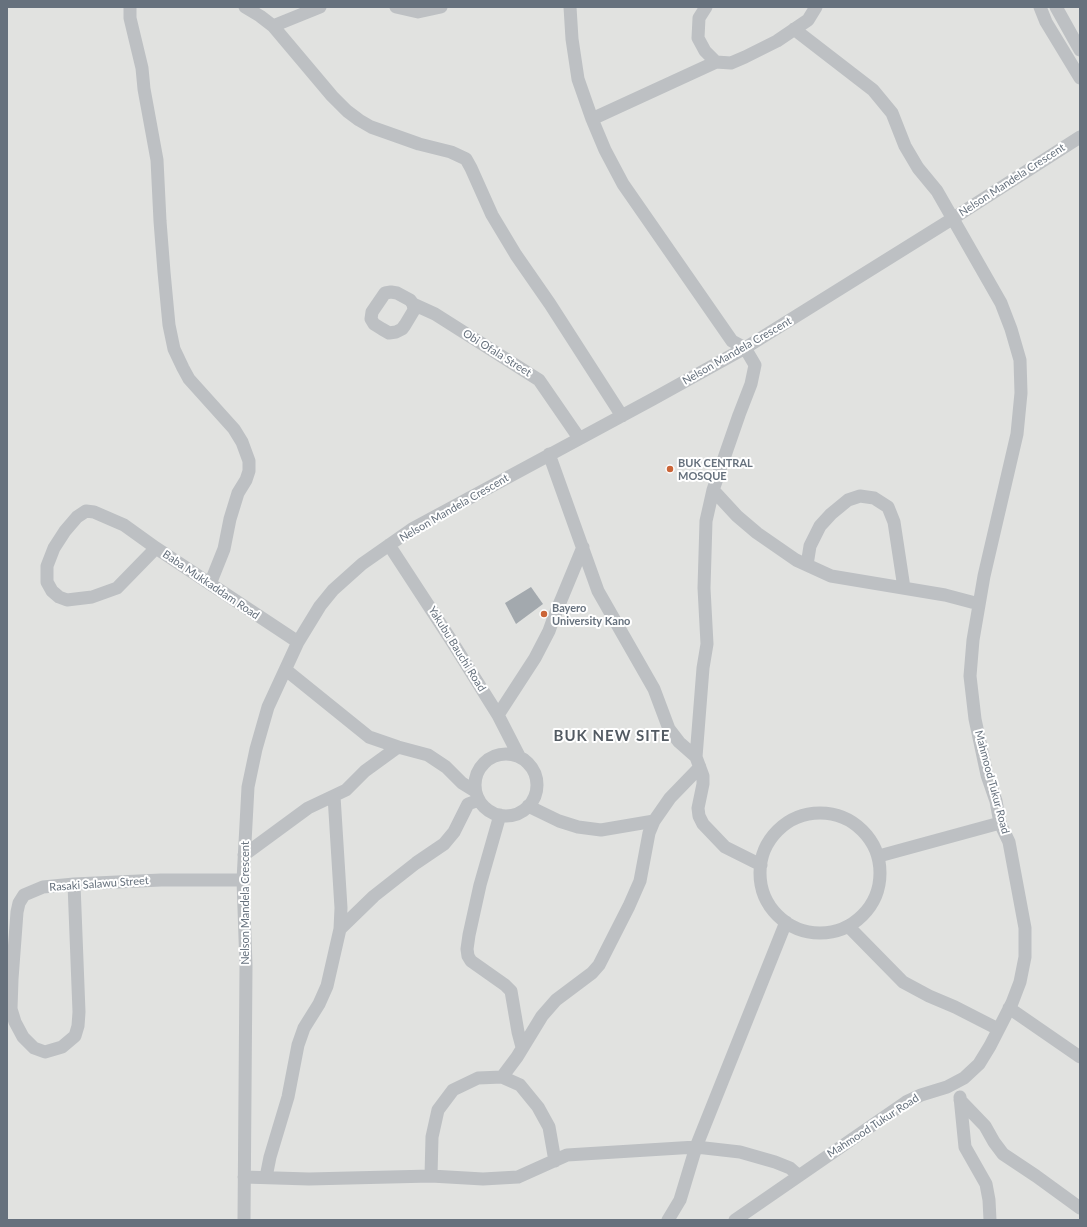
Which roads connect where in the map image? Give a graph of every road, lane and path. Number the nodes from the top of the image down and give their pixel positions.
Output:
1 (130, 7) edge
2 (245, 7) edge
3 (320, 7) edge
4 (396, 7) edge
5 (441, 7) edge
6 (570, 7) edge
7 (706, 7) edge
8 (816, 7) edge
9 (1040, 7) edge
10 (1056, 7) edge
11 (273, 26) junction
12 (794, 29) junction
13 (1080, 50) edge
14 (716, 62) junction
15 (1080, 78) edge
16 (592, 119) junction
17 (1079, 136) edge
18 (952, 219) junction
19 (413, 304) dead end
20 (745, 348) junction
21 (622, 416) junction
22 (580, 438) junction
23 (549, 454) junction
24 (713, 490) junction
25 (389, 545) junction
26 (582, 547) junction
27 (156, 548) junction
28 (807, 565) junction
29 (210, 584) junction
30 (904, 588) junction
31 (979, 604) junction
32 (298, 642) junction
33 (286, 670) junction
34 (498, 715) junction
35 (398, 747) junction
36 (519, 756) junction
37 (698, 762) junction
38 (477, 795) junction
39 (334, 796) junction
40 (528, 806) junction
41 (500, 815) junction
42 (654, 821) junction
43 (1000, 823) junction
44 (244, 854) junction
45 (879, 856) junction
46 (761, 865) junction
47 (243, 880) junction
48 (74, 884) junction
49 (786, 922) junction
50 (848, 926) junction
51 (340, 929) junction
52 (1009, 1008) junction
53 (998, 1030) junction
54 (522, 1047) junction
55 (1080, 1057) edge
56 (502, 1077) junction
57 (957, 1082) junction
58 (960, 1100) junction
59 (696, 1147) junction
60 (555, 1161) junction
61 (431, 1176) junction
62 (799, 1176) junction
63 (244, 1177) junction
64 (266, 1177) junction
65 (1080, 1208) edge
66 (244, 1220) edge
67 (668, 1220) edge
68 (735, 1220) edge
69 (990, 1220) edge

1 - 29 street
2 - 11 street
3 - 11 street
4 - 5 street
6 - 16 street
7 - 14 street
8 - 12 street
9 - 15 street
10 - 13 street
11 - 21 street
12 - 14 street
12 - 18 street, Mahmood Tukur Road
14 - 16 street
16 - 20 street
17 - 18 street, Nelson Mandela Crescent
18 - 20 street, Nelson Mandela Crescent
18 - 31 street, Mahmood Tukur Road
19 - 22 street, Obi Ofala Street
20 - 21 street, Nelson Mandela Crescent
20 - 24 street
21 - 22 street, Nelson Mandela Crescent
22 - 23 street, Nelson Mandela Crescent
23 - 25 street, Nelson Mandela Crescent
23 - 26 street
24 - 28 street
24 - 37 street
25 - 32 street, Nelson Mandela Crescent
25 - 34 street, Yakubu Bauchi Road
26 - 34 street
26 - 37 street
27 - 27 street, Baba Mukkaddam Road
27 - 29 street, Baba Mukkaddam Road
28 - 30 street
28 - 30 street
29 - 32 street, Baba Mukkaddam Road
30 - 31 street
31 - 43 street, Mahmood Tukur Road
32 - 33 street, Nelson Mandela Crescent
33 - 35 street
33 - 44 street, Nelson Mandela Crescent
34 - 36 street, Yakubu Bauchi Road
35 - 38 street
35 - 39 street
36 - 38 street
36 - 40 street
37 - 42 street
37 - 46 street
38 - 41 street
38 - 51 street
39 - 44 street
39 - 51 street
40 - 41 street
40 - 42 street
41 - 54 street
42 - 54 street
43 - 45 street
43 - 52 street, Mahmood Tukur Road
44 - 47 street, Nelson Mandela Crescent
45 - 46 street
45 - 50 street
46 - 49 street
47 - 48 street, Rasaki Salawu Street
47 - 63 street, Nelson Mandela Crescent
48 - 48 street, Rasaki Salawu Street
49 - 50 street
49 - 59 street
50 - 53 street
51 - 64 street
52 - 53 street, Mahmood Tukur Road
52 - 55 street
53 - 57 street, Mahmood Tukur Road
54 - 56 street
56 - 60 street
56 - 61 street
57 - 58 street
57 - 62 street, Mahmood Tukur Road
58 - 65 street
58 - 69 street
59 - 60 street
59 - 62 street
59 - 67 street
60 - 61 street
61 - 64 street
62 - 68 street, Mahmood Tukur Road
63 - 64 street
63 - 66 street, Nelson Mandela Crescent

